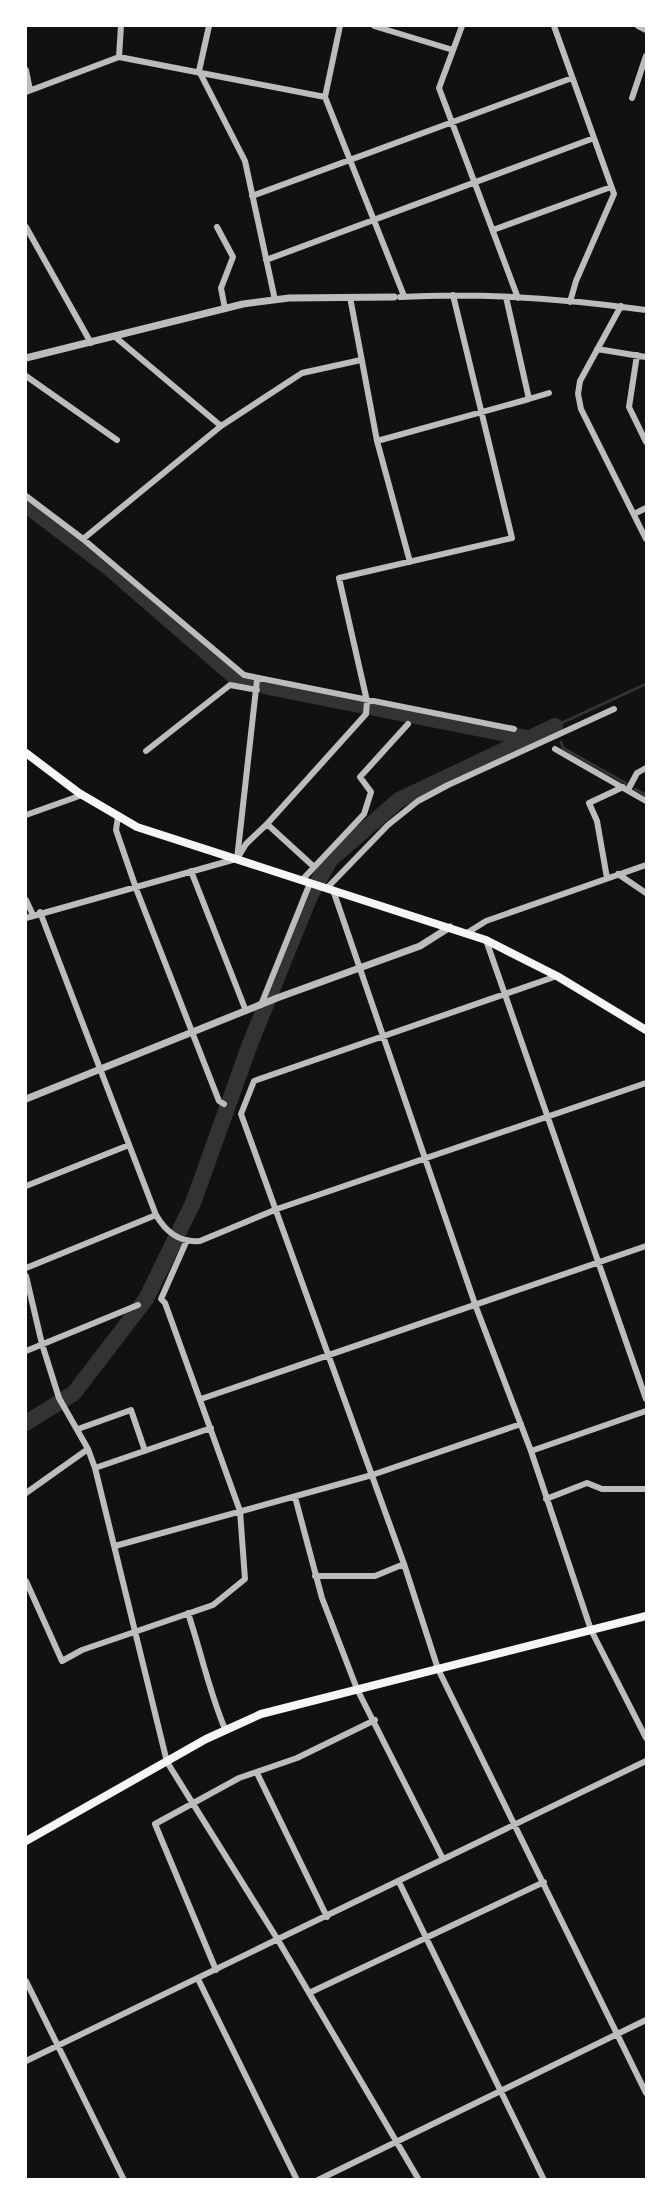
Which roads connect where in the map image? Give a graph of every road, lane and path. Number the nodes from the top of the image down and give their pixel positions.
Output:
1 (121, 26) edge
2 (208, 26) edge
3 (340, 26) edge
4 (374, 26) edge
5 (462, 26) edge
6 (554, 26) edge
7 (638, 26) edge
8 (646, 30) edge
9 (453, 50) junction
10 (646, 56) edge
11 (119, 57) junction
12 (26, 70) edge
13 (199, 71) junction
14 (572, 78) junction
15 (28, 91) edge
16 (325, 97) junction
17 (632, 98) dead end
18 (453, 122) junction
19 (594, 138) junction
20 (349, 161) junction
21 (476, 182) junction
22 (611, 188) junction
23 (252, 196) junction
24 (372, 220) junction
25 (26, 227) edge
26 (218, 228) dead end
27 (493, 230) junction
28 (266, 260) junction
29 (453, 295) junction
30 (350, 297) junction
31 (394, 297) joint
32 (404, 297) junction
33 (506, 297) junction
34 (518, 298) junction
35 (275, 300) junction
36 (570, 302) junction
37 (621, 306) junction
38 (225, 309) junction
39 (646, 310) edge
40 (114, 336) junction
41 (91, 343) junction
42 (597, 350) junction
43 (637, 355) junction
44 (646, 357) edge
45 (26, 358) edge
46 (361, 360) junction
47 (26, 376) edge
48 (549, 393) dead end
49 (529, 399) junction
50 (480, 412) junction
51 (221, 426) junction
52 (117, 440) dead end
53 (377, 441) junction
54 (646, 442) edge
55 (26, 496) edge
56 (646, 508) edge
57 (634, 514) junction
58 (83, 539) junction
59 (646, 539) edge
60 (410, 562) junction
61 (257, 680) junction
62 (257, 690) junction
63 (367, 701) junction
64 (614, 709) dead end
65 (408, 724) dead end
66 (514, 729) dead end
67 (555, 749) dead end
68 (146, 751) dead end
69 (26, 753) edge
70 (646, 768) edge
71 (625, 789) junction
72 (82, 795) junction
73 (646, 801) edge
74 (26, 815) edge
75 (118, 817) junction
76 (267, 824) junction
77 (237, 859) junction
78 (646, 865) edge
79 (313, 866) junction
80 (191, 871) junction
81 (618, 874) junction
82 (607, 878) junction
83 (308, 882) junction
84 (137, 886) junction
85 (328, 889) junction
86 (646, 893) edge
87 (26, 900) edge
88 (40, 912) junction
89 (33, 915) junction
90 (26, 918) edge
91 (450, 927) junction
92 (467, 933) junction
93 (486, 940) junction
94 (357, 968) junction
95 (557, 976) junction
96 (506, 994) junction
97 (261, 1005) junction
98 (246, 1011) junction
99 (646, 1030) edge
100 (192, 1032) junction
101 (382, 1037) junction
102 (99, 1070) junction
103 (646, 1083) edge
104 (26, 1099) edge
105 (224, 1104) dead end
106 (549, 1117) junction
107 (129, 1145) junction
108 (425, 1159) junction
109 (26, 1186) edge
110 (277, 1209) junction
111 (156, 1215) junction
112 (186, 1240) junction
113 (646, 1246) edge
114 (600, 1262) junction
115 (26, 1268) edge
116 (26, 1276) edge
117 (138, 1305) dead end
118 (476, 1306) junction
119 (42, 1344) junction
120 (26, 1351) edge
121 (329, 1356) junction
122 (646, 1399) edge
123 (201, 1400) junction
124 (646, 1411) edge
125 (521, 1424) junction
126 (212, 1428) junction
127 (78, 1429) junction
128 (88, 1449) junction
129 (145, 1451) junction
130 (531, 1451) junction
131 (95, 1468) junction
132 (372, 1475) junction
133 (646, 1490) edge
134 (26, 1493) edge
135 (295, 1497) junction
136 (546, 1498) junction
137 (240, 1511) junction
138 (114, 1546) junction
139 (404, 1564) junction
140 (315, 1576) junction
141 (26, 1581) edge
142 (188, 1613) junction
143 (646, 1616) edge
144 (591, 1630) junction
145 (138, 1632) junction
146 (438, 1669) junction
147 (357, 1689) junction
148 (375, 1720) junction
149 (225, 1729) junction
150 (646, 1738) edge
151 (646, 1761) edge
152 (167, 1762) junction
153 (256, 1773) junction
154 (192, 1803) junction
155 (516, 1825) junction
156 (26, 1841) edge
157 (443, 1859) junction
158 (399, 1882) junction
159 (544, 1882) junction
160 (327, 1917) junction
161 (426, 1937) junction
162 (278, 1940) junction
163 (216, 1970) junction
164 (198, 1979) junction
165 (26, 1982) edge
166 (309, 1993) junction
167 (646, 2020) edge
168 (618, 2035) junction
169 (57, 2046) junction
170 (26, 2061) edge
171 (500, 2091) junction
172 (646, 2093) edge
173 (396, 2141) junction
174 (124, 2180) edge
175 (297, 2180) edge
176 (318, 2180) edge
177 (419, 2180) edge
178 (544, 2180) edge

1 - 11 street
2 - 13 street
3 - 16 street
4 - 9 street
5 - 9 street
6 - 14 street
7 - 8 street
9 - 18 street
10 - 17 street
11 - 13 street
11 - 15 street
12 - 15 street
13 - 16 street
13 - 23 street
14 - 18 street
14 - 19 street
16 - 20 street
18 - 20 street
18 - 21 street
19 - 21 street
19 - 22 street
20 - 23 street
20 - 24 street
21 - 24 street
21 - 27 street
22 - 27 street
22 - 36 street
23 - 28 street
24 - 28 street
24 - 32 street
25 - 41 street
26 - 38 street
27 - 34 street
28 - 35 street
29 - 32 street
29 - 33 street
29 - 50 street
30 - 31 street
30 - 35 street
30 - 46 street
31 - 32 street
33 - 34 street
33 - 49 street
34 - 36 street
35 - 38 street
36 - 37 street
37 - 39 street
37 - 42 street
38 - 40 street
40 - 41 street
40 - 51 street
41 - 45 street
42 - 43 street
42 - 57 street
43 - 44 street
43 - 54 street
46 - 51 street
46 - 53 street
47 - 52 street
48 - 49 street
49 - 50 street
50 - 53 street
50 - 60 street
51 - 58 street
53 - 60 street
55 - 58 street
56 - 57 street
57 - 59 street
58 - 61 street
60 - 63 street
61 - 62 street
61 - 63 street
62 - 68 street
62 - 77 street
63 - 66 street
63 - 76 street
64 - 85 street
65 - 79 street
67 - 71 street
69 - 72 main road
70 - 71 street
71 - 73 street
71 - 82 street
72 - 74 street
72 - 75 main road
75 - 77 main road
75 - 84 street
76 - 77 street
76 - 79 street
77 - 80 street
77 - 83 main road
78 - 81 street
79 - 83 street
80 - 84 street
80 - 98 street
81 - 82 street
81 - 86 street
82 - 92 street
83 - 85 main road
83 - 97 street
84 - 88 street
84 - 100 street
85 - 91 main road
85 - 94 street
87 - 89 street
88 - 89 street
88 - 102 street
89 - 90 street
91 - 92 main road
91 - 94 street
92 - 93 main road
93 - 95 main road
93 - 96 street
94 - 97 street
94 - 101 street
95 - 96 street
95 - 99 main road
96 - 101 street
96 - 106 street
97 - 98 street
98 - 100 street
100 - 102 street
100 - 105 street
101 - 108 street
101 - 110 street
102 - 104 street
102 - 107 street
103 - 106 street
106 - 108 street
106 - 114 street
107 - 109 street
107 - 111 street
108 - 110 street
108 - 118 street
110 - 112 street
110 - 121 street
111 - 112 street
111 - 115 street
112 - 123 street
113 - 114 street
114 - 118 street
114 - 122 street
116 - 119 street
117 - 119 street
118 - 121 street
118 - 125 street
119 - 120 street
119 - 127 street
121 - 123 street
121 - 132 street
123 - 126 street
124 - 130 street
125 - 130 street
125 - 132 street
126 - 129 street
126 - 137 street
127 - 128 street
127 - 129 street
128 - 131 street
128 - 134 street
129 - 131 street
130 - 136 street
131 - 138 street
132 - 135 street
132 - 139 street
133 - 136 street
135 - 137 street
135 - 140 street
136 - 144 street
137 - 138 street
137 - 142 street
138 - 145 street
139 - 140 street
139 - 146 street
140 - 147 street
141 - 145 street
142 - 145 street
142 - 149 street
143 - 144 main road
144 - 146 main road
144 - 150 street
145 - 152 street
146 - 147 main road
146 - 155 street
147 - 148 street
147 - 149 main road
148 - 153 street
148 - 157 street
149 - 152 main road
151 - 155 street
152 - 154 street
152 - 156 main road
153 - 154 street
153 - 160 street
154 - 162 street
154 - 163 street
155 - 157 street
155 - 159 street
157 - 158 street
158 - 160 street
158 - 161 street
159 - 161 street
159 - 168 street
160 - 162 street
161 - 166 street
161 - 171 street
162 - 163 street
162 - 166 street
163 - 164 street
164 - 169 street
164 - 175 street
165 - 169 street
166 - 173 street
167 - 168 street
168 - 171 street
168 - 172 street
169 - 170 street
169 - 174 street
171 - 173 street
171 - 178 street
173 - 176 street
173 - 177 street

